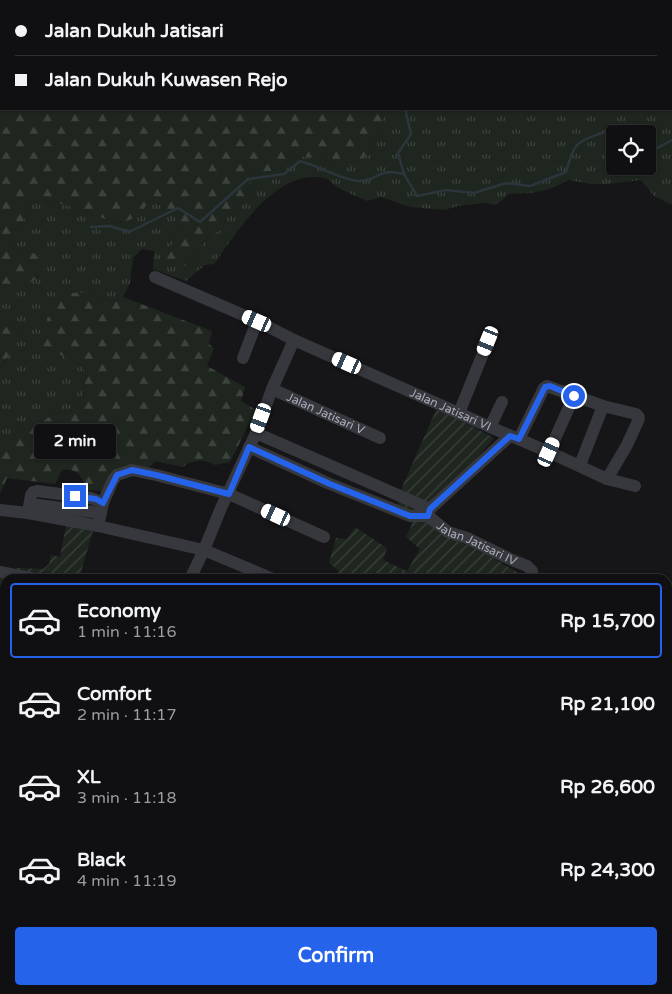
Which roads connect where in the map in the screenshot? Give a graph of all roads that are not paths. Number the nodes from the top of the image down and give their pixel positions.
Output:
1 (155, 277) dead end
2 (257, 321) junction
3 (294, 340) junction
4 (488, 341) dead end
5 (243, 358) dead end
6 (272, 389) junction
7 (574, 396) junction
8 (502, 402) dead end
9 (603, 406) junction
10 (459, 413) junction
11 (490, 427) junction
12 (256, 433) junction
13 (515, 437) junction
14 (380, 438) dead end
15 (249, 447) junction
16 (549, 452) junction
17 (580, 465) junction
18 (607, 479) junction
19 (635, 486) dead end
20 (229, 494) junction
21 (29, 509) junction
22 (0, 510) edge
23 (429, 513) junction
24 (101, 514) junction
25 (324, 537) dead end
26 (204, 550) junction
27 (192, 574) edge
28 (260, 574) edge
29 (532, 574) edge

1 - 2 street, Jalan Jatisari VI
2 - 3 street, Jalan Jatisari VI
2 - 5 street
3 - 6 street
3 - 10 street, Jalan Jatisari VI
4 - 10 street
6 - 12 street
6 - 14 street, Jalan Jatisari V
7 - 9 street
7 - 13 street
7 - 16 street
8 - 11 street
9 - 17 street
9 - 18 street
10 - 11 street, Jalan Jatisari VI
11 - 13 street, Jalan Jatisari VI
12 - 15 street
12 - 23 street
13 - 16 street, Jalan Jatisari VI
13 - 23 street
15 - 20 street
15 - 23 street, Jalan Jatisari IV
16 - 17 street, Jalan Jatisari VI
17 - 18 street, Jalan Jatisari VI
18 - 19 street, Jalan Jatisari VI
20 - 24 street
20 - 25 street
20 - 26 street
21 - 22 street
21 - 24 street
21 - 24 street
23 - 29 street, Jalan Jatisari IV
24 - 26 street
26 - 27 street
26 - 28 street

